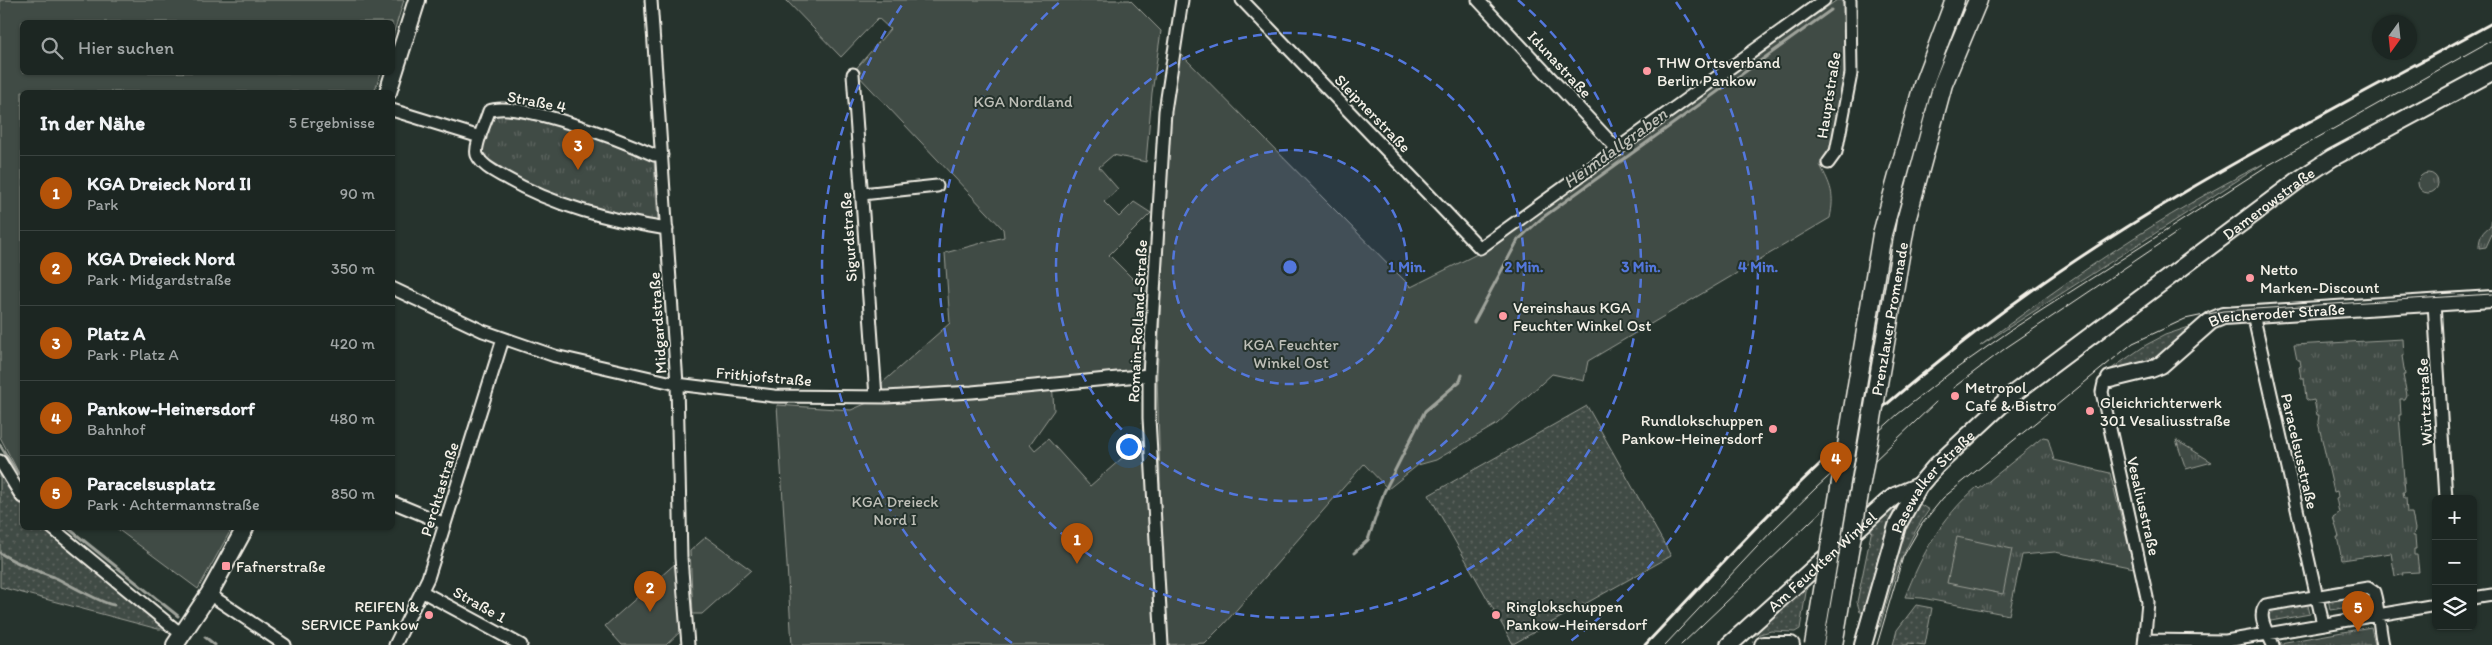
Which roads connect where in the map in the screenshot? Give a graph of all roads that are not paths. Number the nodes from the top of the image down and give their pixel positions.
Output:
1 (417, 0) edge
2 (651, 0) edge
3 (1182, 0) edge
4 (1242, 0) edge
5 (1478, 0) edge
6 (1824, 0) edge
7 (1850, 0) edge
8 (1955, 0) edge
9 (1978, 0) edge
10 (395, 70) edge
11 (2492, 72) edge
12 (853, 74) dead end
13 (393, 75) edge
14 (389, 90) edge
15 (395, 111) edge
16 (480, 137) junction
17 (1618, 150) junction
18 (662, 155) junction
19 (1828, 163) dead end
20 (937, 186) dead end
21 (862, 194) junction
22 (667, 229) junction
23 (395, 289) edge
24 (2492, 300) edge
25 (2434, 303) junction
26 (2253, 314) junction
27 (503, 339) junction
28 (2062, 358) joint
29 (1149, 375) junction
30 (2110, 378) joint
31 (677, 384) junction
32 (876, 397) junction
33 (0, 461) edge
34 (1919, 486) junction
35 (20, 494) edge
36 (2446, 495) edge
37 (395, 503) edge
38 (445, 524) junction
39 (54, 530) edge
40 (244, 530) edge
41 (423, 592) junction
42 (209, 594) junction
43 (2492, 595) edge
44 (2316, 596) junction
45 (2477, 597) edge
46 (2432, 606) edge
47 (2378, 615) junction
48 (2323, 624) junction
49 (2268, 633) junction
50 (179, 639) edge
51 (2144, 642) edge
52 (284, 645) edge
53 (395, 645) edge
54 (521, 645) edge
55 (688, 645) edge
56 (1162, 645) edge
57 (1729, 645) edge
58 (1764, 645) edge
59 (1791, 645) edge
60 (1814, 645) edge
61 (1833, 645) edge
62 (1862, 645) edge
63 (2273, 645) edge
64 (2383, 645) edge

1 - 10 main road
2 - 18 street, Midgardstraße
3 - 29 street, Romain-Rolland-Straße
4 - 17 street, Sleipnerstraße
5 - 17 street, Idunastraße
6 - 17 street
7 - 19 street, Hauptstraße
8 - 60 main road, Prenzlauer Promenade, bridge
9 - 61 main road, Prenzlauer Promenade, bridge
11 - 28 main road, Damerowstraße
12 - 21 street, Sigurdstraße
13 - 14 main road
15 - 16 street
16 - 18 street, Straße 4
16 - 22 street
18 - 22 street, Midgardstraße
20 - 21 street
21 - 32 street, Sigurdstraße
22 - 31 street, Midgardstraße
23 - 27 street, Frithjofstraße
24 - 25 main road, Bleicheroder Straße
25 - 26 main road, Bleicheroder Straße
25 - 36 street, Würtzstraße
26 - 30 main road, Bleicheroder Straße
26 - 44 street, Paracelsusstraße
27 - 31 street, Frithjofstraße
27 - 38 street, Perchtastraße
28 - 34 main road, Pasewalker Straße
29 - 32 street, Frithjofstraße
29 - 56 street, Romain-Rolland-Straße
30 - 51 street, Vesaliusstraße
31 - 32 street, Frithjofstraße
31 - 55 street, Midgardstraße
33 - 35 street
34 - 57 main road, Am Feuchten Winkel
34 - 62 main road, Pasewalker Straße
37 - 38 street
38 - 41 street, Perchtastraße
39 - 50 street
40 - 42 main road
41 - 53 street, Perchtastraße
41 - 54 street, Straße 1
42 - 50 main road
42 - 52 street
43 - 45 street
44 - 47 street
44 - 48 street, Paracelsusstraße
44 - 49 street
46 - 47 street
47 - 48 street
47 - 64 street
48 - 49 street
49 - 51 street
49 - 63 street
58 - 59 main road

